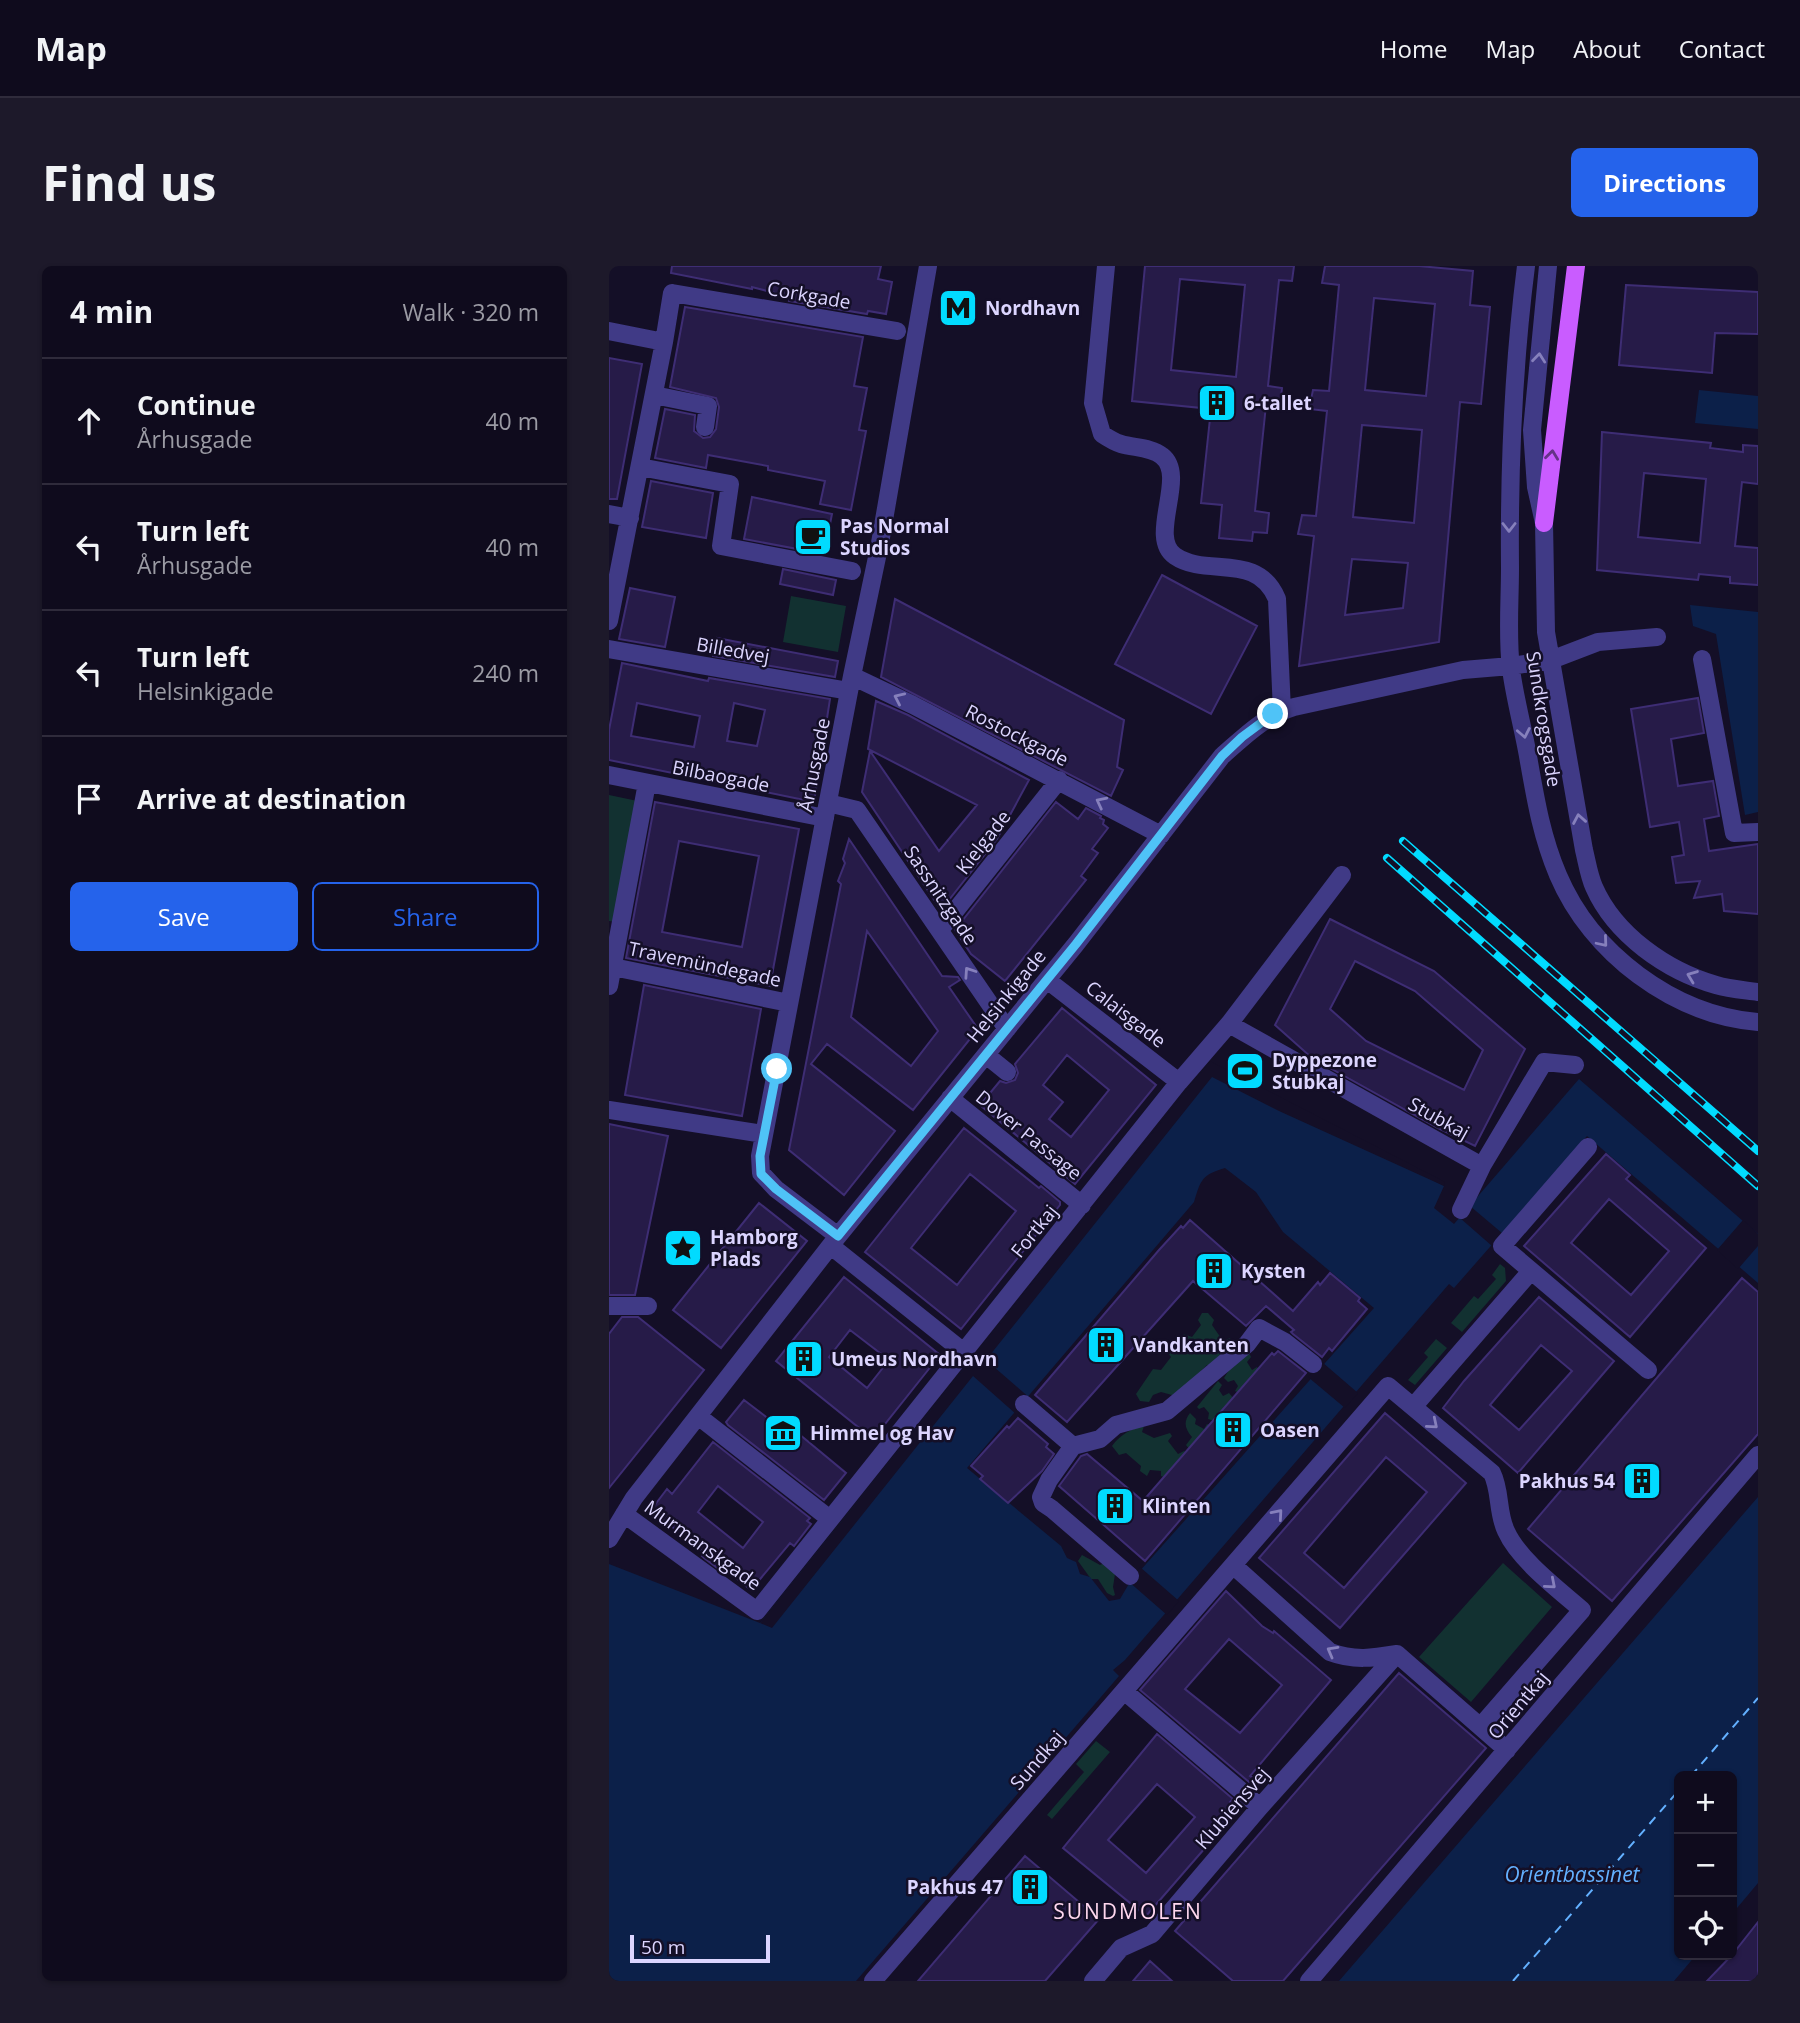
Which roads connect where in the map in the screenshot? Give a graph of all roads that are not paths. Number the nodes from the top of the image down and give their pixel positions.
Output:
1 (929, 266) edge
2 (1106, 266) edge
3 (1526, 266) edge
4 (1548, 266) edge
5 (1576, 266) edge
6 (609, 331) edge
7 (897, 331) dead end
8 (664, 342) junction
9 (654, 395) junction
10 (705, 427) dead end
11 (639, 467) junction
12 (609, 514) edge
13 (630, 518) junction
14 (1544, 523) junction
15 (852, 571) dead end
16 (609, 621) edge
17 (1657, 637) dead end
18 (609, 649) edge
19 (1702, 659) dead end
20 (1551, 660) junction
21 (1511, 666) junction
22 (851, 684) junction
23 (1282, 711) junction
24 (609, 775) edge
25 (1059, 780) junction
26 (647, 783) junction
27 (826, 811) junction
28 (1758, 832) edge
29 (1161, 835) junction
30 (1342, 874) dead end
31 (940, 930) junction
32 (613, 967) junction
33 (1047, 980) junction
34 (609, 986) edge
35 (1758, 992) edge
36 (789, 1003) junction
37 (1758, 1022) edge
38 (1229, 1024) junction
39 (1007, 1029) junction
40 (986, 1055) junction
41 (1575, 1065) dead end
42 (1007, 1072) dead end
43 (1179, 1082) junction
44 (950, 1098) junction
45 (609, 1110) edge
46 (764, 1134) junction
47 (1588, 1147) dead end
48 (1482, 1166) junction
49 (1082, 1205) junction
50 (1461, 1210) dead end
51 (834, 1241) junction
52 (1531, 1271) junction
53 (609, 1306) edge
54 (648, 1306) dead end
55 (965, 1353) junction
56 (1313, 1364) dead end
57 (1648, 1370) dead end
58 (1024, 1405) dead end
59 (1413, 1407) junction
60 (698, 1416) junction
61 (1073, 1446) junction
62 (1758, 1455) edge
63 (624, 1514) junction
64 (830, 1519) junction
65 (610, 1535) edge
66 (1234, 1566) junction
67 (1130, 1576) dead end
68 (757, 1611) joint
69 (1397, 1654) junction
70 (1124, 1691) junction
71 (1481, 1726) junction
72 (1507, 1750) junction
73 (1260, 1807) junction
74 (873, 1981) edge
75 (1093, 1981) edge
76 (1309, 1981) edge

1 - 22 street, Århusgade
2 - 23 street
3 -> 21 street, Sundkrogsgade
14 -> 4 street, Sundkrogsgade
14 -> 5 main road
6 - 8 street
7 - 8 street, Corkgade
8 - 9 street
9 - 10 street
9 - 11 street
11 - 13 street
11 - 15 street
12 - 13 street
13 - 16 street
14 - 20 street, Sundkrogsgade
17 - 20 street, Helsinkigade
18 - 22 street, Billedvej
19 - 28 street
20 - 21 street, Helsinkigade
35 -> 20 street, Sundkrogsgade
21 - 23 street, Helsinkigade
21 -> 37 street, Sundkrogsgade
25 -> 22 street, Rostockgade
22 - 27 street, Århusgade
23 - 29 street, Helsinkigade
24 - 26 street, Bilbaogade
29 -> 25 street, Rostockgade
25 - 31 street, Kielgade
26 - 27 street, Bilbaogade
26 - 32 street
27 - 31 street, Sassnitzgade
27 - 36 street, Århusgade
29 - 33 street, Helsinkigade
30 - 38 street, Fortkaj
39 -> 31 street, Sassnitzgade
32 - 34 street
32 - 36 street, Travemündegade
33 - 39 street, Helsinkigade
33 - 43 street, Calaisgade
36 - 46 street, Århusgade
38 - 43 street, Fortkaj
38 - 48 street, Stubkaj
39 - 40 street, Helsinkigade
40 - 42 street
40 - 44 street, Helsinkigade
41 - 48 street
43 - 49 street, Fortkaj
44 - 49 street, Dover Passage
44 - 51 street, Helsinkigade
45 - 46 street
46 - 51 street, Århusgade
47 - 52 street
48 - 50 street
49 - 55 street, Fortkaj
51 - 55 street
51 - 60 street, Helsinkigade
52 - 57 street
52 - 59 street
53 - 54 street
55 - 64 street, Fortkaj
56 - 61 street
58 - 61 street
66 -> 59 street, Sundkaj
59 -> 71 street, Sundkaj
60 - 63 street, Helsinkigade
60 - 64 street
61 - 67 street
62 - 72 street, Orientkaj
63 - 65 street, Helsinkigade
63 - 68 street, Murmanskgade
64 - 68 street, Fortkaj
69 -> 66 street
66 - 70 street, Sundkaj
69 - 71 street
69 - 73 street, Klubiensvej
70 - 73 street
70 - 74 street, Sundkaj
71 - 72 street
72 - 76 street, Orientkaj
73 - 75 street, Klubiensvej

